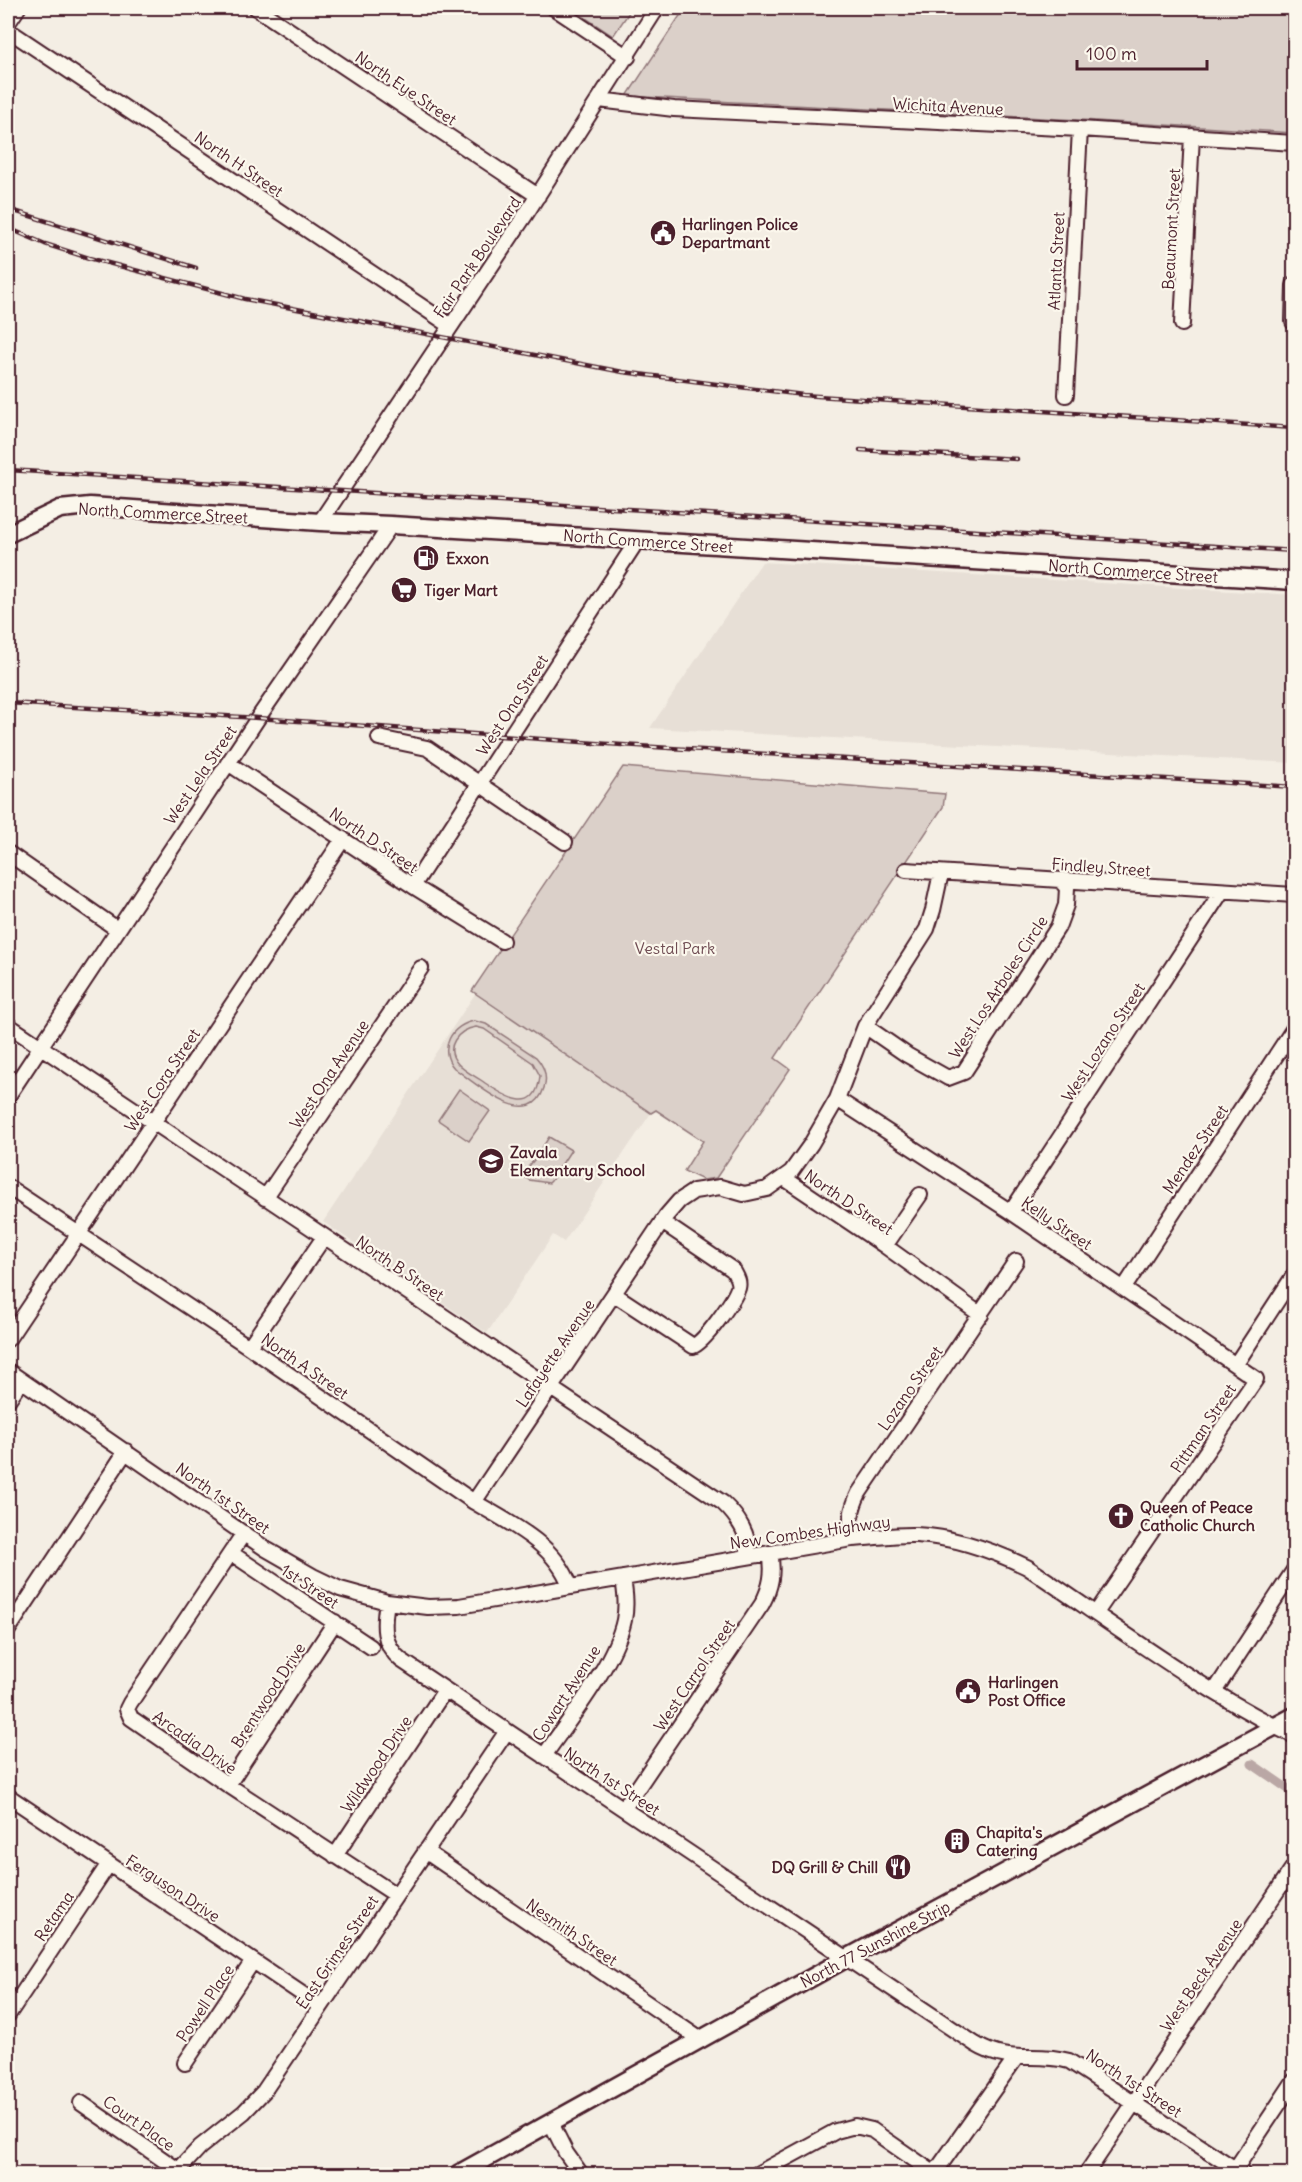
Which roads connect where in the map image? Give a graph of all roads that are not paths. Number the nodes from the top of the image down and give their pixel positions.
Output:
1 (18, 8) edge
2 (256, 8) edge
3 (554, 8) edge
4 (657, 8) edge
5 (8, 23) edge
6 (8, 30) edge
7 (628, 57) junction
8 (599, 100) junction
9 (1080, 129) junction
10 (1192, 136) junction
11 (1294, 143) edge
12 (538, 196) junction
13 (1294, 285) edge
14 (1293, 322) dead end
15 (1182, 324) dead end
16 (451, 326) junction
17 (1066, 395) dead end
18 (320, 522) junction
19 (391, 525) junction
20 (8, 535) edge
21 (637, 540) junction
22 (1294, 581) edge
23 (379, 738) dead end
24 (228, 763) junction
25 (479, 785) junction
26 (343, 839) junction
27 (566, 842) dead end
28 (8, 853) edge
29 (906, 870) dead end
30 (941, 873) junction
31 (1061, 881) junction
32 (412, 886) junction
33 (1222, 891) junction
34 (1294, 895) edge
35 (117, 929) junction
36 (502, 941) dead end
37 (421, 968) dead end
38 (8, 1025) edge
39 (865, 1026) junction
40 (1294, 1028) edge
41 (40, 1047) junction
42 (8, 1096) edge
43 (837, 1099) junction
44 (153, 1123) junction
45 (784, 1178) junction
46 (8, 1187) edge
47 (920, 1195) dead end
48 (266, 1198) junction
49 (1011, 1212) junction
50 (662, 1222) junction
51 (78, 1235) junction
52 (324, 1237) junction
53 (885, 1246) junction
54 (1016, 1262) dead end
55 (1294, 1275) edge
56 (1124, 1288) junction
57 (614, 1294) junction
58 (981, 1314) junction
59 (8, 1339) edge
60 (249, 1347) junction
61 (1236, 1364) junction
62 (8, 1371) edge
63 (1256, 1379) joint
64 (21, 1381) junction
65 (550, 1389) junction
66 (8, 1400) edge
67 (126, 1451) junction
68 (474, 1502) junction
69 (244, 1533) junction
70 (852, 1539) junction
71 (231, 1553) junction
72 (770, 1553) junction
73 (747, 1557) junction
74 (1294, 1570) edge
75 (623, 1578) junction
76 (570, 1586) junction
77 (387, 1602) junction
78 (1096, 1613) junction
79 (335, 1622) junction
80 (8, 1630) edge
81 (371, 1647) dead end
82 (446, 1690) junction
83 (1214, 1692) junction
84 (1294, 1716) edge
85 (1275, 1726) junction
86 (507, 1731) junction
87 (1294, 1736) edge
88 (544, 1756) junction
89 (228, 1785) junction
90 (8, 1796) edge
91 (624, 1808) junction
92 (425, 1851) junction
93 (335, 1856) junction
94 (108, 1865) junction
95 (1293, 1872) edge
96 (396, 1895) junction
97 (847, 1958) junction
98 (253, 1961) junction
99 (320, 2006) junction
100 (8, 2015) edge
101 (701, 2040) junction
102 (1016, 2058) junction
103 (185, 2063) dead end
104 (1294, 2081) edge
105 (81, 2103) dead end
106 (1134, 2103) junction
107 (551, 2124) junction
108 (177, 2172) edge
109 (1237, 2173) edge
110 (934, 2174) edge
111 (458, 2175) edge
112 (581, 2175) edge
113 (757, 2175) edge
114 (1086, 2175) edge

1 - 5 street
2 - 12 street, North Eye Street
3 - 7 street
4 - 7 street, Fair Park Boulevard
6 - 16 street, North H Street
7 - 8 street, Fair Park Boulevard
8 - 9 street, Wichita Avenue
8 - 12 street, Fair Park Boulevard
9 - 10 street, Wichita Avenue
9 - 17 street, Atlanta Street
10 - 11 street, Wichita Avenue
10 - 15 street, Beaumont Street
12 - 16 street, Fair Park Boulevard
13 - 14 street
16 - 18 street, Fair Park Boulevard
18 - 19 main road, North Commerce Street
18 - 20 main road, North Commerce Street
19 - 21 main road, North Commerce Street
19 - 24 street, West Lela Street
21 - 22 main road, North Commerce Street
21 - 25 street, West Ona Street
23 - 25 street
24 - 26 street, North D Street
24 - 35 street, West Lela Street
25 - 27 street
25 - 32 street, West Ona Street
26 - 32 street, North D Street
26 - 44 street, West Cora Street
28 - 35 street
29 - 30 street, Findley Street
30 - 31 street, Findley Street
30 - 39 street
31 - 33 street, Findley Street
31 - 39 street, West Los Arboles Circle
32 - 36 street, North D Street
33 - 34 street, Findley Street
33 - 49 street, West Lozano Street
35 - 41 street, West Lela Street
37 - 48 street, West Ona Avenue
38 - 41 street, North B Street
39 - 43 street
40 - 56 street, Mendez Street
41 - 42 street, West Lela Street
41 - 44 street, North B Street
43 - 45 street
43 - 49 street, Kelly Street
44 - 48 street, North B Street
44 - 51 street, West Cora Street
45 - 50 street, North D Street
45 - 53 street, North D Street
46 - 51 street, North A Street
47 - 53 street
48 - 52 street, North B Street
49 - 56 street, Kelly Street
50 - 57 street, Lafayette Avenue
50 - 57 street
51 - 59 street, West Cora Street
51 - 60 street, North A Street
52 - 60 street
52 - 65 street, North B Street
53 - 58 street, North D Street
54 - 58 street, Lozano Street
55 - 61 street
56 - 61 street, Kelly Street
57 - 65 street, Lafayette Avenue
58 - 70 street, Lozano Street
60 - 68 street, North A Street
61 - 63 street, Kelly Street
62 - 64 street, North 1st Street
63 - 78 street, Pittman Street
64 - 66 street
64 - 67 street, North 1st Street
65 - 68 street, Lafayette Avenue
65 - 73 street, North B Street
67 - 69 street, North 1st Street
67 - 80 street
68 - 76 street, North A Street
69 - 71 street, Arcadia Drive
69 - 77 street, North 1st Street
70 - 72 street, New Combes Highway
70 - 78 street, New Combes Highway
71 - 79 street, 1st Street
71 - 89 street, Arcadia Drive
72 - 73 street, New Combes Highway
72 - 91 street, West Carrol Street
73 - 75 street, New Combes Highway
74 - 83 street
75 - 76 street, New Combes Highway
75 - 88 street, Cowart Avenue
76 - 77 street, New Combes Highway
77 - 82 street, North 1st Street
78 - 83 street, New Combes Highway
79 - 81 street, 1st Street
79 - 89 street, Brentwood Drive
82 - 86 street, North 1st Street
82 - 93 street, Wildwood Drive
83 - 85 street, New Combes Highway
84 - 85 main road, North 77 Sunshine Strip
85 - 87 street, New Combes Highway
85 - 97 main road, North 77 Sunshine Strip
86 - 88 street, North 1st Street
86 - 92 street, East Grimes Street
88 - 91 street, North 1st Street
89 - 93 street, Arcadia Drive
90 - 94 street, Ferguson Drive
91 - 97 street, North 1st Street
92 - 96 street, East Grimes Street
92 - 101 street, Nesmith Street
93 - 96 street, Arcadia Drive
94 - 98 street, Ferguson Drive
94 - 100 street, Retama
95 - 106 street, West Beck Avenue
96 - 99 street, East Grimes Street
97 - 101 main road, North 77 Sunshine Strip
97 - 102 street, North 1st Street
98 - 99 street, Ferguson Drive
98 - 103 street, Powell Place
99 - 108 street, East Grimes Street
101 - 107 main road, North 77 Sunshine Strip
102 - 106 street, North 1st Street
102 - 110 street
104 - 109 street
105 - 108 street, Court Place
106 - 109 street, North 1st Street
106 - 114 street, West Beck Avenue
107 - 111 main road, North 77 Sunshine Strip
107 - 112 street
110 - 113 street

